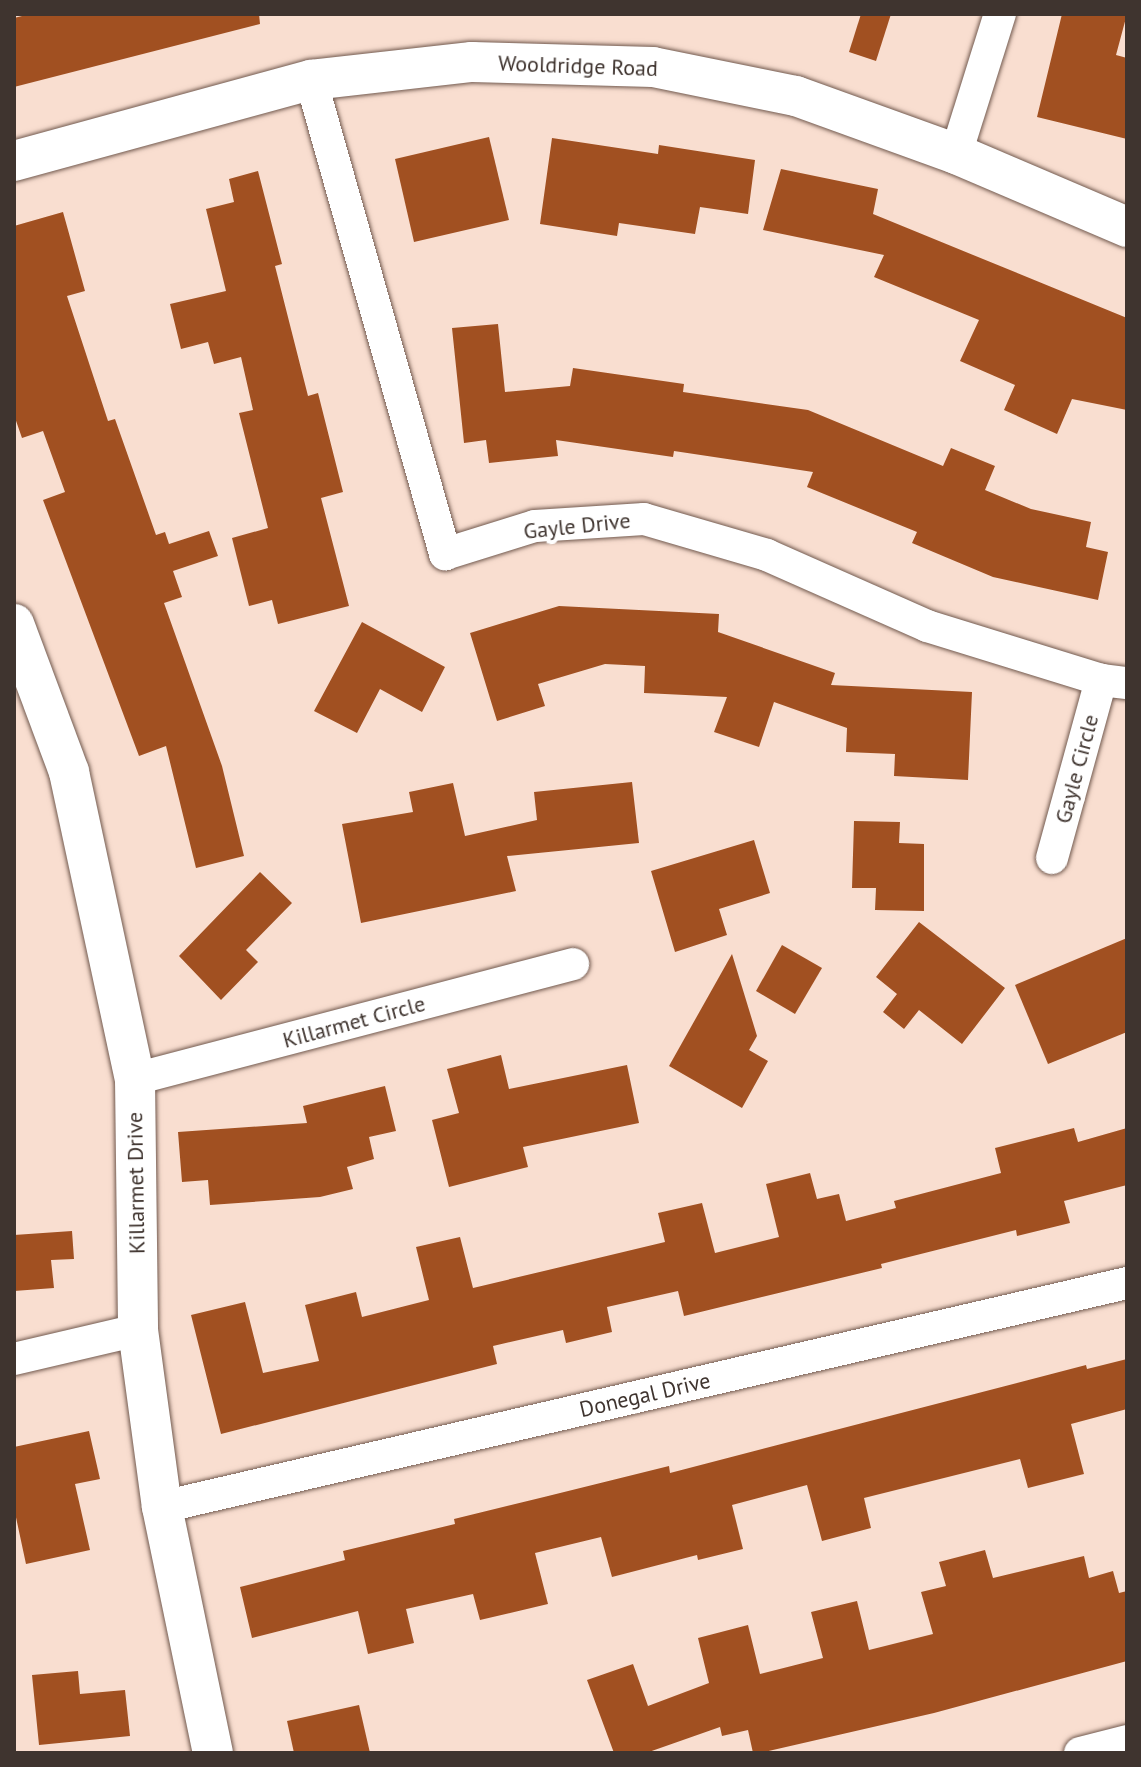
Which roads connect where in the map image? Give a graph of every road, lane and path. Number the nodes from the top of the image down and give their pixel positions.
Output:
1 (1000, 14) edge
2 (311, 80) junction
3 (956, 154) junction
4 (14, 161) edge
5 (1127, 227) edge
6 (14, 624) edge
7 (1114, 681) edge
8 (1052, 858) dead end
9 (573, 964) dead end
10 (135, 1079) junction
11 (1127, 1283) edge
12 (138, 1330) junction
13 (14, 1359) edge
14 (162, 1507) junction
15 (1127, 1741) edge
16 (213, 1753) edge
17 (1080, 1753) edge

1 - 3 street
2 - 3 street, Wooldridge Road
2 - 4 street, Wooldridge Road
2 - 7 street, Gayle Drive
3 - 5 street, Wooldridge Road
6 - 10 street, Killarmet Drive
7 - 8 street, Gayle Circle
9 - 10 street, Killarmet Circle
10 - 12 street, Killarmet Drive
11 - 14 street, Donegal Drive
12 - 13 street
12 - 14 street, Killarmet Drive
14 - 16 street, Killarmet Drive
15 - 17 street

